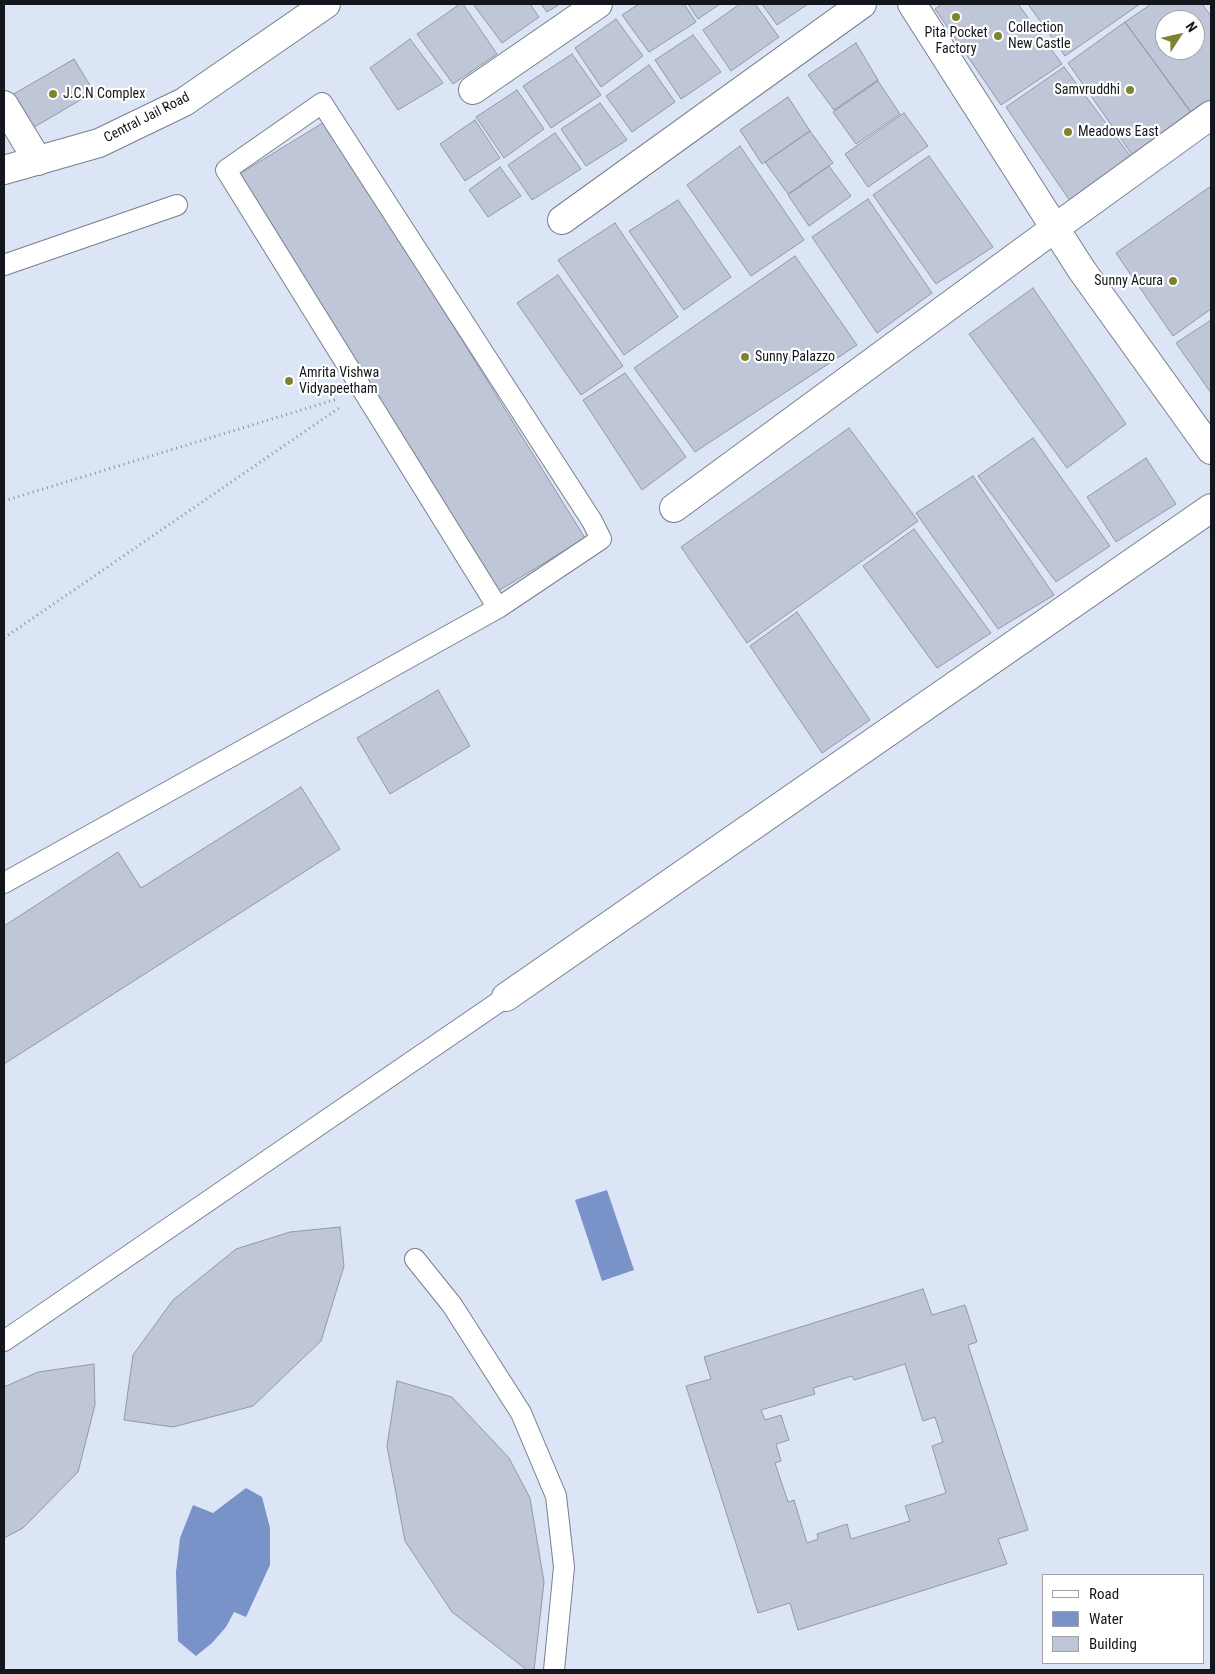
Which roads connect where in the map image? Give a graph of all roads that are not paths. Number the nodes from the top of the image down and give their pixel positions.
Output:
1 (326, 4) edge
2 (598, 4) edge
3 (862, 4) edge
4 (912, 4) edge
5 (473, 90) dead end
6 (4, 105) edge
7 (1211, 115) edge
8 (38, 160) junction
9 (4, 170) edge
10 (177, 205) dead end
11 (562, 220) dead end
12 (1055, 228) junction
13 (4, 265) edge
14 (1211, 450) edge
15 (674, 508) dead end
16 (1211, 508) edge
17 (498, 608) junction
18 (4, 883) edge
19 (506, 997) joint
20 (415, 1259) dead end
21 (4, 1341) edge
22 (554, 1670) edge

1 - 8 street, Central Jail Road
2 - 5 street
3 - 11 street
4 - 12 street
6 - 8 street
7 - 12 street
8 - 9 street, Central Jail Road
10 - 13 lane
12 - 14 street
12 - 15 street
16 - 19 street
17 - 17 lane
17 - 18 lane
19 - 21 lane
20 - 22 lane

